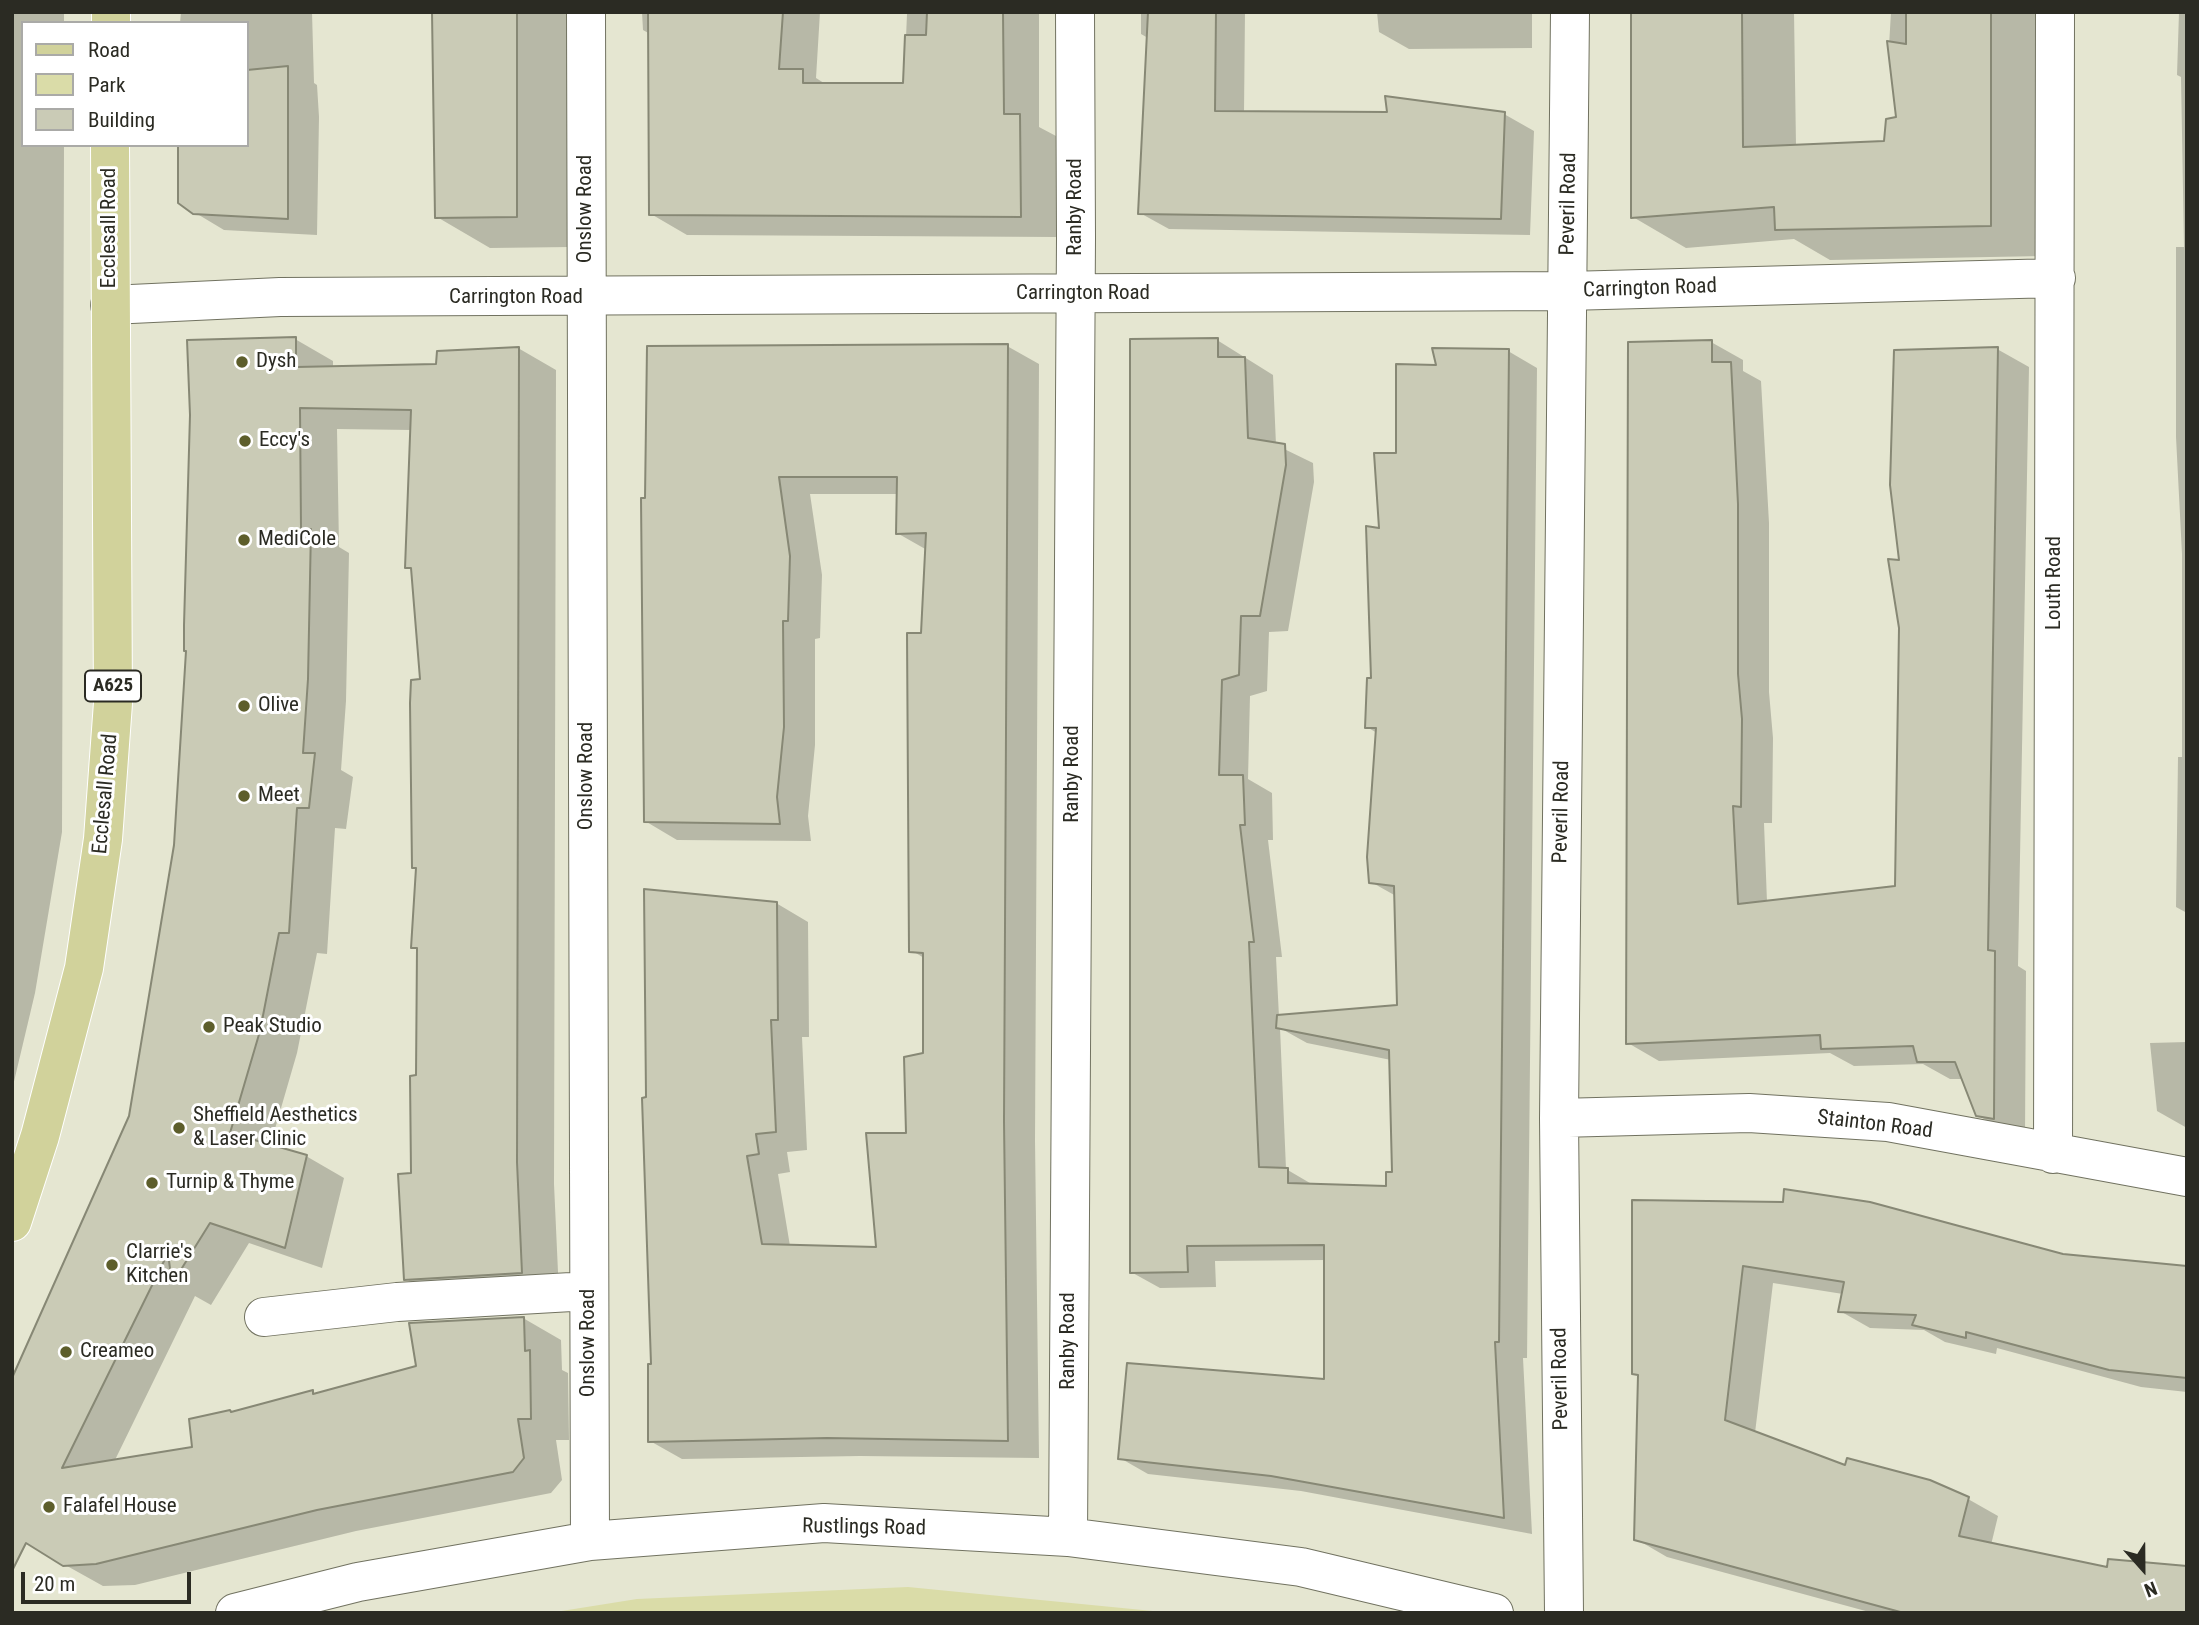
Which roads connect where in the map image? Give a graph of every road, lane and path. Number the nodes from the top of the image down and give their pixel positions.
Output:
1 (586, 12) edge
2 (1075, 12) edge
3 (1570, 12) edge
4 (2055, 12) edge
5 (110, 147) edge
6 (2056, 278) junction
7 (1567, 291) junction
8 (1075, 294) junction
9 (585, 298) junction
10 (110, 305) junction
11 (1559, 1118) junction
12 (2053, 1154) junction
13 (2187, 1177) edge
14 (12, 1222) edge
15 (589, 1291) junction
16 (264, 1317) dead end
17 (1068, 1537) junction
18 (590, 1541) junction
19 (235, 1613) edge
20 (1494, 1613) edge
21 (1563, 1613) edge

1 - 9 street, Onslow Road
2 - 8 street, Ranby Road
3 - 7 street, Peveril Road
4 - 6 street, Louth Road
5 - 10 main road, Ecclesall Road / A625
6 - 7 street, Carrington Road
6 - 12 street, Louth Road
7 - 8 street, Carrington Road
7 - 11 street, Peveril Road
8 - 9 street, Carrington Road
8 - 17 street, Ranby Road
9 - 10 street, Carrington Road
9 - 15 street, Onslow Road
10 - 14 main road, Ecclesall Road / A625
11 - 12 street, Stainton Road
11 - 21 street, Peveril Road
12 - 13 street, Stainton Road
15 - 16 street
15 - 18 street, Onslow Road
17 - 18 street, Rustlings Road
17 - 20 street, Rustlings Road
18 - 19 street, Rustlings Road

